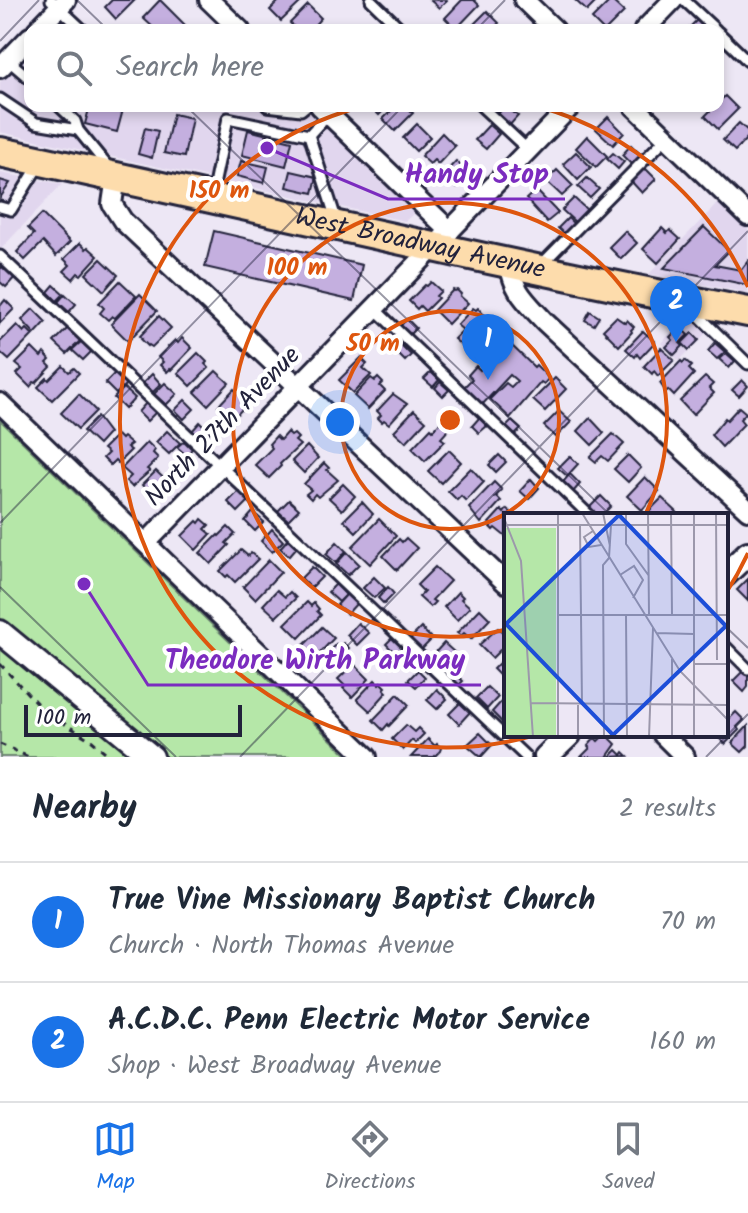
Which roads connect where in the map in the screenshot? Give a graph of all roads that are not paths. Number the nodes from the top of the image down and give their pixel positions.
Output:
1 (209, 0) edge
2 (371, 0) edge
3 (524, 0) edge
4 (673, 0) edge
5 (684, 0) edge
6 (59, 2) edge
7 (42, 24) edge
8 (78, 24) edge
9 (234, 24) edge
10 (396, 24) edge
11 (549, 24) edge
12 (650, 24) edge
13 (710, 24) edge
14 (724, 38) edge
15 (24, 43) edge
16 (748, 61) edge
17 (4, 64) edge
18 (24, 76) edge
19 (0, 99) edge
20 (65, 112) edge
21 (323, 112) edge
22 (326, 112) edge
23 (487, 112) edge
24 (565, 112) edge
25 (640, 112) edge
26 (78, 130) junction
27 (309, 135) junction
28 (667, 137) junction
29 (528, 150) junction
30 (0, 152) edge
31 (42, 161) junction
32 (116, 177) junction
33 (212, 198) junction
34 (0, 207) edge
35 (748, 216) edge
36 (338, 226) junction
37 (442, 238) junction
38 (0, 256) edge
39 (509, 262) junction
40 (537, 268) junction
41 (682, 299) junction
42 (374, 308) junction
43 (748, 312) edge
44 (748, 364) edge
45 (297, 387) junction
46 (0, 403) edge
47 (221, 466) junction
48 (748, 510) edge
49 (587, 513) edge
50 (146, 543) junction
51 (748, 553) edge
52 (728, 572) edge
53 (504, 581) edge
54 (0, 632) edge
55 (728, 649) edge
56 (748, 669) edge
57 (504, 736) edge
58 (505, 737) edge
59 (567, 737) edge
60 (665, 737) edge
61 (152, 757) edge
62 (367, 757) edge
63 (526, 757) edge
64 (546, 757) edge
65 (685, 757) edge

1 - 9 street
2 - 10 lane
3 - 11 street
4 - 12 street
5 - 13 lane
6 - 7 street
6 - 8 lane
14 - 16 lane
15 - 17 street
17 - 18 lane
19 - 26 lane
20 - 26 lane
21 - 27 lane
22 - 37 street
23 - 29 lane
24 - 29 street, North 27th Avenue
25 - 28 street
26 - 32 lane
27 - 33 lane
27 - 36 lane
28 - 35 street
28 - 40 lane
29 - 37 street, North 27th Avenue
30 - 31 main road, West Broadway Avenue
31 - 32 main road, West Broadway Avenue
31 - 34 lane
32 - 33 main road, West Broadway Avenue
32 - 45 street
33 - 36 main road, West Broadway Avenue
36 - 37 main road, West Broadway Avenue
37 - 39 main road, West Broadway Avenue
37 - 42 street, North 27th Avenue
38 - 47 lane
39 - 40 main road, West Broadway Avenue
39 - 48 street
40 - 41 main road, West Broadway Avenue
41 - 43 main road, West Broadway Avenue
41 - 44 lane
42 - 45 street, North 27th Avenue
42 - 49 lane
45 - 47 street, North 27th Avenue
45 - 53 street
46 - 50 street
47 - 50 street, North 27th Avenue
47 - 57 lane
50 - 62 street
51 - 52 street
54 - 61 street
55 - 56 lane
58 - 63 lane
59 - 64 street
60 - 65 street

